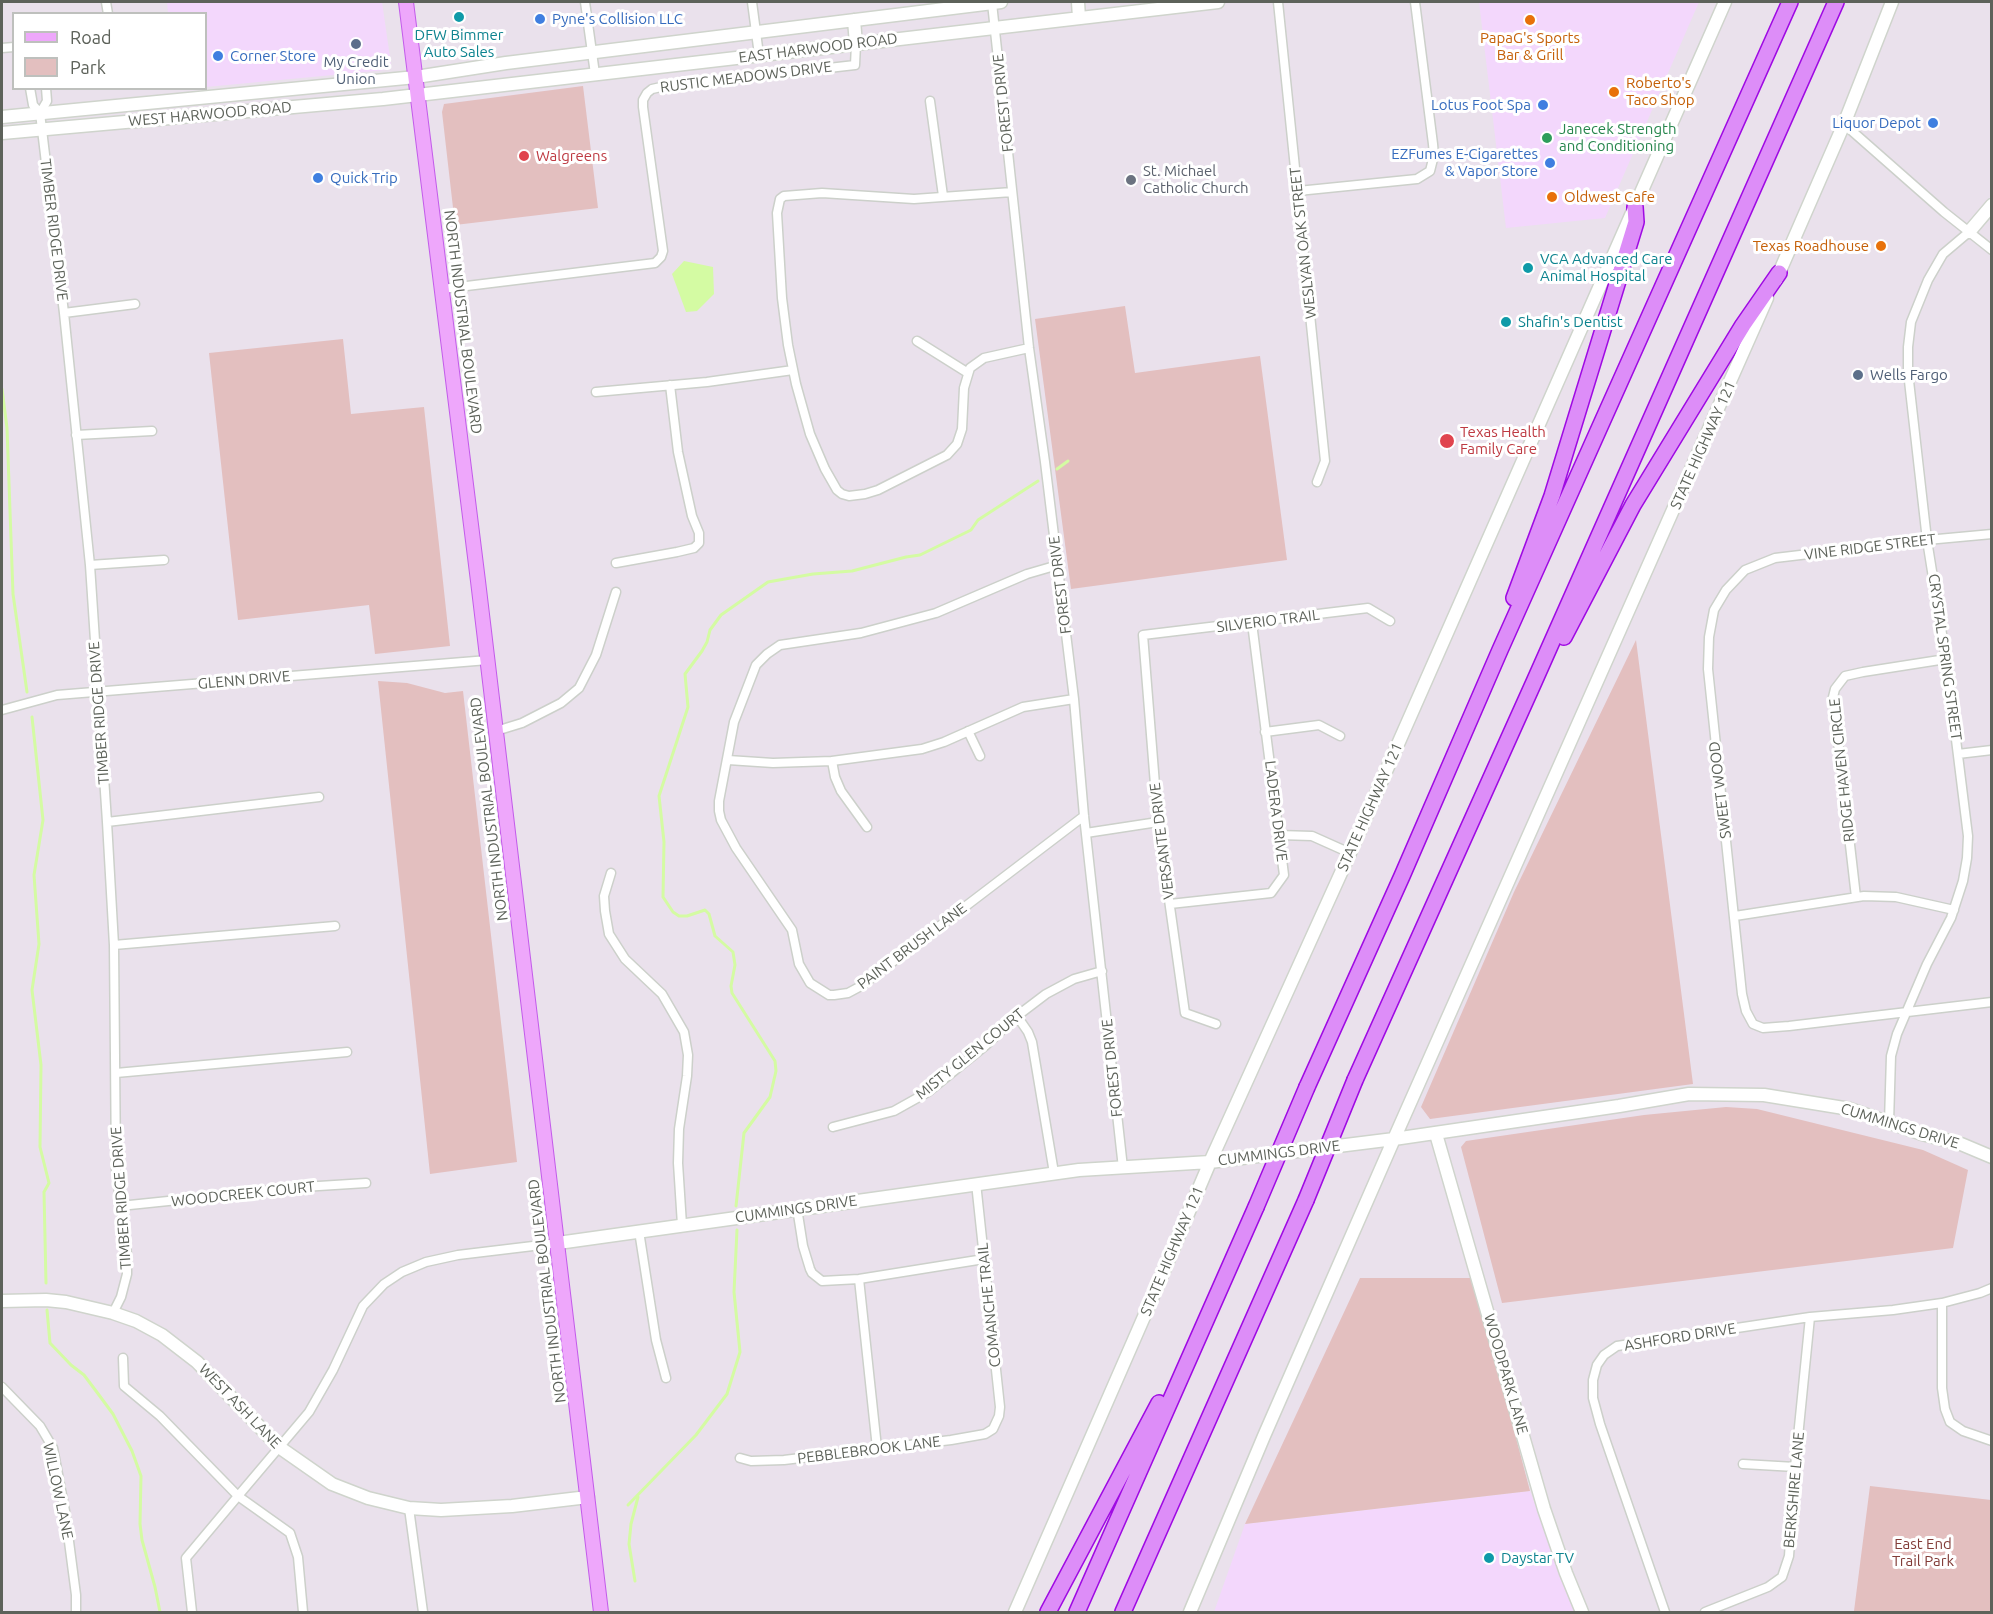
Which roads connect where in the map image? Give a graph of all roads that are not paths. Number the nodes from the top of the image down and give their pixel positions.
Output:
1 (406, 2) edge
2 (585, 2) edge
3 (752, 2) edge
4 (997, 2) edge
5 (1078, 2) edge
6 (1218, 2) edge
7 (1278, 2) edge
8 (1414, 2) edge
9 (1725, 2) edge
10 (1790, 2) edge
11 (1836, 2) edge
12 (1892, 2) edge
13 (1189, 3) edge
14 (1079, 18) junction
15 (854, 20) junction
16 (995, 28) junction
17 (756, 32) junction
18 (856, 44) junction
19 (592, 52) junction
20 (759, 55) junction
21 (595, 74) junction
22 (416, 76) junction
23 (30, 90) edge
24 (46, 90) edge
25 (250, 93) junction
26 (418, 95) junction
27 (930, 101) dead end
28 (250, 111) junction
29 (40, 113) junction
30 (2, 117) edge
31 (1844, 124) junction
32 (41, 129) junction
33 (2, 133) edge
34 (1298, 191) junction
35 (1012, 192) junction
36 (943, 196) junction
37 (1992, 205) edge
38 (1635, 207) junction
39 (1969, 232) junction
40 (1992, 250) edge
41 (1779, 273) junction
42 (442, 289) junction
43 (135, 304) dead end
44 (64, 313) junction
45 (917, 341) dead end
46 (1029, 348) junction
47 (793, 370) junction
48 (968, 373) junction
49 (670, 385) junction
50 (596, 392) dead end
51 (152, 431) dead end
52 (76, 435) junction
53 (1317, 482) dead end
54 (1992, 534) edge
55 (1927, 540) junction
56 (164, 560) dead end
57 (616, 563) dead end
58 (90, 565) junction
59 (1058, 565) junction
60 (1750, 568) joint
61 (616, 592) dead end
62 (1390, 621) dead end
63 (1252, 623) junction
64 (1143, 635) joint
65 (1500, 650) junction
66 (1946, 659) junction
67 (488, 660) junction
68 (1534, 682) junction
69 (98, 693) junction
70 (1074, 699) junction
71 (2, 710) edge
72 (496, 731) junction
73 (968, 731) junction
74 (1265, 732) junction
75 (1340, 736) dead end
76 (1992, 750) edge
77 (1958, 754) junction
78 (980, 756) dead end
79 (728, 760) junction
80 (832, 762) junction
81 (319, 797) dead end
82 (1084, 816) junction
83 (107, 822) junction
84 (1158, 822) junction
85 (867, 827) dead end
86 (1086, 832) junction
87 (1279, 835) junction
88 (1350, 853) junction
89 (611, 873) dead end
90 (1856, 897) junction
91 (1170, 904) junction
92 (1954, 910) junction
93 (1735, 916) junction
94 (335, 926) dead end
95 (114, 945) junction
96 (1102, 971) junction
97 (1992, 1002) edge
98 (1908, 1013) junction
99 (1017, 1016) junction
100 (1216, 1024) dead end
101 (347, 1052) dead end
102 (116, 1073) junction
103 (1889, 1122) junction
104 (833, 1127) dead end
105 (1436, 1134) junction
106 (1394, 1139) junction
107 (1992, 1157) edge
108 (1210, 1162) junction
109 (1123, 1168) junction
110 (1054, 1173) junction
111 (366, 1183) dead end
112 (976, 1183) junction
113 (120, 1206) junction
114 (797, 1208) junction
115 (682, 1225) junction
116 (639, 1231) junction
117 (558, 1243) junction
118 (984, 1259) junction
119 (859, 1279) junction
120 (1992, 1288) edge
121 (2, 1301) edge
122 (1942, 1303) junction
123 (113, 1313) junction
124 (1810, 1317) junction
125 (123, 1358) dead end
126 (666, 1377) dead end
127 (1180, 1378) junction
128 (2, 1387) edge
129 (1205, 1424) junction
130 (995, 1426) joint
131 (1992, 1441) edge
132 (279, 1447) junction
133 (877, 1448) junction
134 (740, 1458) dead end
135 (1743, 1464) dead end
136 (1795, 1467) junction
137 (238, 1497) junction
138 (588, 1497) junction
139 (409, 1508) junction
140 (76, 1612) edge
141 (192, 1612) edge
142 (303, 1612) edge
143 (423, 1612) edge
144 (602, 1612) edge
145 (1015, 1612) edge
146 (1048, 1612) edge
147 (1077, 1612) edge
148 (1123, 1612) edge
149 (1135, 1612) edge
150 (1190, 1612) edge
151 (1582, 1612) edge
152 (1665, 1612) edge
153 (1705, 1612) edge

1 - 22 main road, NORTH INDUSTRIAL BOULEVARD
2 - 19 street
3 - 17 street
4 - 15 main road, EAST HARWOOD ROAD
4 - 16 street, FOREST DRIVE
5 - 14 main road
6 - 13 main road, EAST HARWOOD ROAD
7 - 34 street, WESLYAN OAK STREET
8 - 34 street
9 - 38 main road, STATE HIGHWAY 121
10 - 65 highway
11 - 68 highway
12 - 31 main road, STATE HIGHWAY 121
13 - 14 main road, EAST HARWOOD ROAD
14 - 16 main road, EAST HARWOOD ROAD
15 - 17 main road, EAST HARWOOD ROAD
15 - 18 main road
16 - 18 main road, EAST HARWOOD ROAD
16 - 35 street, FOREST DRIVE
17 - 19 main road, EAST HARWOOD ROAD
17 - 20 street
18 - 20 main road, EAST HARWOOD ROAD
18 - 42 street, RUSTIC MEADOWS DRIVE
19 - 21 street
19 - 22 main road, EAST HARWOOD ROAD
20 - 21 main road, EAST HARWOOD ROAD
21 - 26 main road, EAST HARWOOD ROAD
22 - 25 main road, WEST HARWOOD ROAD
22 - 26 main road, NORTH INDUSTRIAL BOULEVARD
23 - 29 street
24 - 29 street
25 - 28 main road
25 - 29 main road, WEST HARWOOD ROAD
26 - 28 main road, WEST HARWOOD ROAD
26 - 42 main road, NORTH INDUSTRIAL BOULEVARD
27 - 36 street
28 - 32 main road, WEST HARWOOD ROAD
29 - 30 main road, WEST HARWOOD ROAD
29 - 32 street, TIMBER RIDGE DRIVE
31 - 39 street
31 - 41 main road, STATE HIGHWAY 121
32 - 33 main road, WEST HARWOOD ROAD
32 - 44 street, TIMBER RIDGE DRIVE
34 - 53 street, WESLYAN OAK STREET
35 - 36 street
35 - 46 street, FOREST DRIVE
36 - 47 street
37 - 39 main road, CRYSTAL SPRING STREET
38 - 65 highway
38 - 88 main road, STATE HIGHWAY 121
39 - 40 street
39 - 55 street, CRYSTAL SPRING STREET
41 - 68 highway
41 - 106 main road, STATE HIGHWAY 121
42 - 67 main road, NORTH INDUSTRIAL BOULEVARD
43 - 44 street
44 - 52 street, TIMBER RIDGE DRIVE
45 - 48 street
46 - 48 street
46 - 59 street, FOREST DRIVE
47 - 48 street
47 - 49 street
49 - 50 street
49 - 57 street
51 - 52 street
52 - 58 street, TIMBER RIDGE DRIVE
54 - 55 street, VINE RIDGE STREET
55 - 60 street, VINE RIDGE STREET
55 - 66 street, CRYSTAL SPRING STREET
56 - 58 street
58 - 69 street, TIMBER RIDGE DRIVE
59 - 70 street, FOREST DRIVE
59 - 79 street, PAINT BRUSH LANE
60 - 93 street, SWEET WOOD
61 - 72 street
62 - 63 street, SILVERIO TRAIL
63 - 64 street, SILVERIO TRAIL
63 - 74 street, LADERA DRIVE
64 - 84 street, VERSANTE DRIVE
65 - 127 highway, bridge
66 - 77 street, CRYSTAL SPRING STREET
66 - 90 street, RIDGE HAVEN CIRCLE
67 - 69 street, GLENN DRIVE
67 - 72 main road, NORTH INDUSTRIAL BOULEVARD
68 - 129 highway, bridge
69 - 71 street, GLENN DRIVE
69 - 83 street, TIMBER RIDGE DRIVE
70 - 73 street
70 - 82 street, FOREST DRIVE
72 - 117 main road, NORTH INDUSTRIAL BOULEVARD
73 - 78 street
73 - 80 street
74 - 75 street
74 - 87 street, LADERA DRIVE
76 - 77 street
77 - 92 street, CRYSTAL SPRING STREET
79 - 80 street
79 - 82 street, PAINT BRUSH LANE
80 - 85 street
81 - 83 street
82 - 86 street, FOREST DRIVE
83 - 95 street, TIMBER RIDGE DRIVE
84 - 86 street
84 - 91 street, VERSANTE DRIVE
86 - 96 street, FOREST DRIVE
87 - 88 street
87 - 91 street, LADERA DRIVE
88 - 108 main road, STATE HIGHWAY 121
89 - 115 street
90 - 92 street
90 - 93 street
91 - 100 street, VERSANTE DRIVE
92 - 98 street, CRYSTAL SPRING STREET
93 - 98 street, SWEET WOOD
94 - 95 street
95 - 102 street, TIMBER RIDGE DRIVE
96 - 99 street, MISTY GLEN COURT
96 - 109 street, FOREST DRIVE
97 - 98 street
98 - 103 street, CRYSTAL SPRING STREET
99 - 104 street, MISTY GLEN COURT
99 - 110 street
101 - 102 street
102 - 113 street, TIMBER RIDGE DRIVE
103 - 105 main road, CUMMINGS DRIVE
103 - 107 main road, CUMMINGS DRIVE
105 - 106 main road, CUMMINGS DRIVE
105 - 151 main road, WOODPARK LANE
106 - 108 main road, CUMMINGS DRIVE
106 - 150 main road, STATE HIGHWAY 121
108 - 109 main road, CUMMINGS DRIVE
108 - 145 main road, STATE HIGHWAY 121
109 - 110 main road, CUMMINGS DRIVE
110 - 112 main road, CUMMINGS DRIVE
111 - 113 street, WOODCREEK COURT
112 - 114 main road, CUMMINGS DRIVE
112 - 118 street, COMANCHE TRAIL
113 - 123 street, TIMBER RIDGE DRIVE
114 - 115 main road, CUMMINGS DRIVE
114 - 119 street
115 - 116 main road, CUMMINGS DRIVE
116 - 117 main road, CUMMINGS DRIVE
116 - 126 street
117 - 132 street
117 - 138 main road, NORTH INDUSTRIAL BOULEVARD
118 - 119 street
118 - 130 street, COMANCHE TRAIL
119 - 133 street
120 - 122 street, ASHFORD DRIVE
121 - 123 main road, WEST ASH LANE
122 - 124 street, ASHFORD DRIVE
122 - 131 street
123 - 132 main road, WEST ASH LANE
124 - 136 street, BERKSHIRE LANE
124 - 152 street, ASHFORD DRIVE
125 - 137 street
127 - 146 highway
127 - 147 highway
128 - 140 street, WILLOW LANE
129 - 148 highway
129 - 149 highway
130 - 133 street, PEBBLEBROOK LANE
132 - 137 street
132 - 139 main road, WEST ASH LANE
133 - 134 street, PEBBLEBROOK LANE
135 - 136 street
136 - 153 street, BERKSHIRE LANE
137 - 141 street
137 - 142 street
138 - 139 main road, WEST ASH LANE
138 - 144 main road, NORTH INDUSTRIAL BOULEVARD
139 - 143 street

